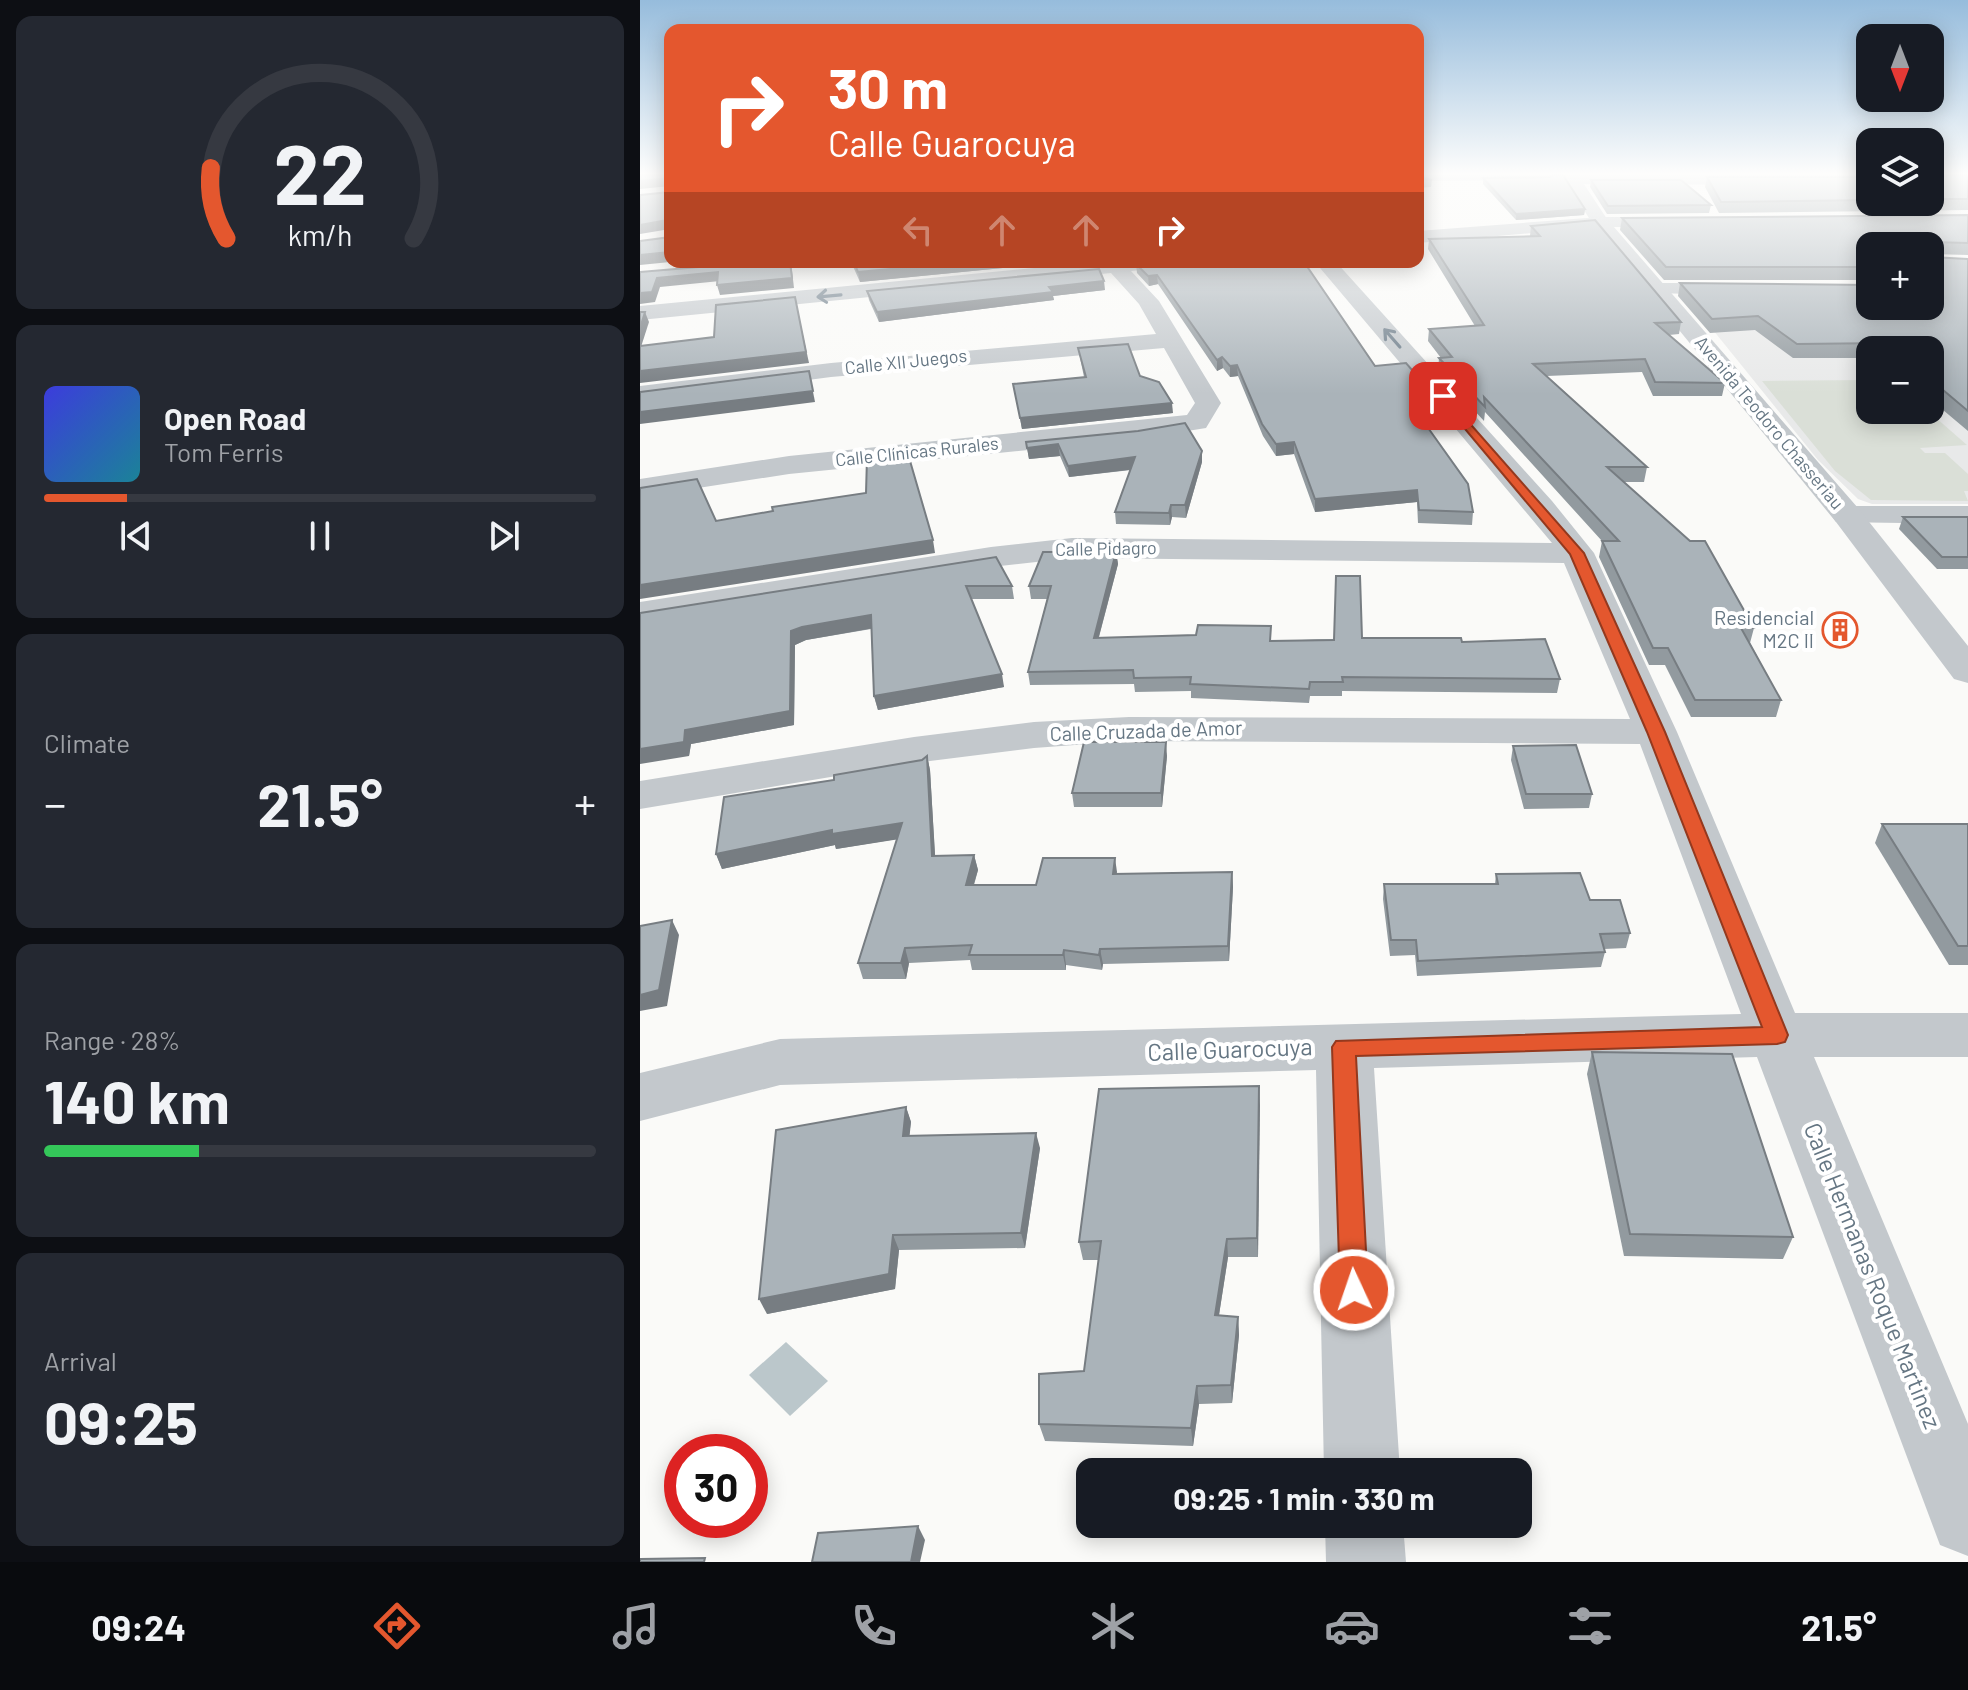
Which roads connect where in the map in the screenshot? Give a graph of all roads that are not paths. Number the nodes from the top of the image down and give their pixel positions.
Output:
1 (1622, 248) edge
2 (1096, 268) edge
3 (1118, 268) edge
4 (1330, 268) edge
5 (1657, 289) junction
6 (1764, 289) edge
7 (640, 313) edge
8 (1173, 340) junction
9 (640, 394) edge
10 (640, 488) edge
11 (1847, 515) junction
12 (1968, 515) edge
13 (1577, 553) junction
14 (640, 613) edge
15 (1968, 671) edge
16 (1656, 732) junction
17 (640, 795) edge
18 (1777, 1035) junction
19 (1968, 1035) edge
20 (1344, 1047) junction
21 (640, 1097) edge
22 (1361, 1458) edge
23 (1968, 1517) edge
24 (1365, 1538) edge
25 (1366, 1562) edge

1 - 5 street, Avenida Teodoro Chasseriau
2 -> 7 street
3 - 8 street
13 -> 4 street, Calle Hermanas Roque Martinez
5 - 6 street
5 - 11 street, Avenida Teodoro Chasseriau
8 - 9 street, Calle XII Juegos
8 - 10 street, Calle Clínicas Rurales
11 - 12 street
11 - 15 street, Avenida Teodoro Chasseriau
13 - 14 street, Calle Pidagro
13 - 16 street, Calle Hermanas Roque Martinez
16 - 17 street, Calle Cruzada de Amor
16 - 18 street, Calle Hermanas Roque Martinez
18 - 19 street, Calle Guarocuya
18 - 20 street, Calle Guarocuya
18 - 23 street, Calle Hermanas Roque Martinez
20 - 21 street, Calle Guarocuya
20 - 22 street
24 - 25 street

